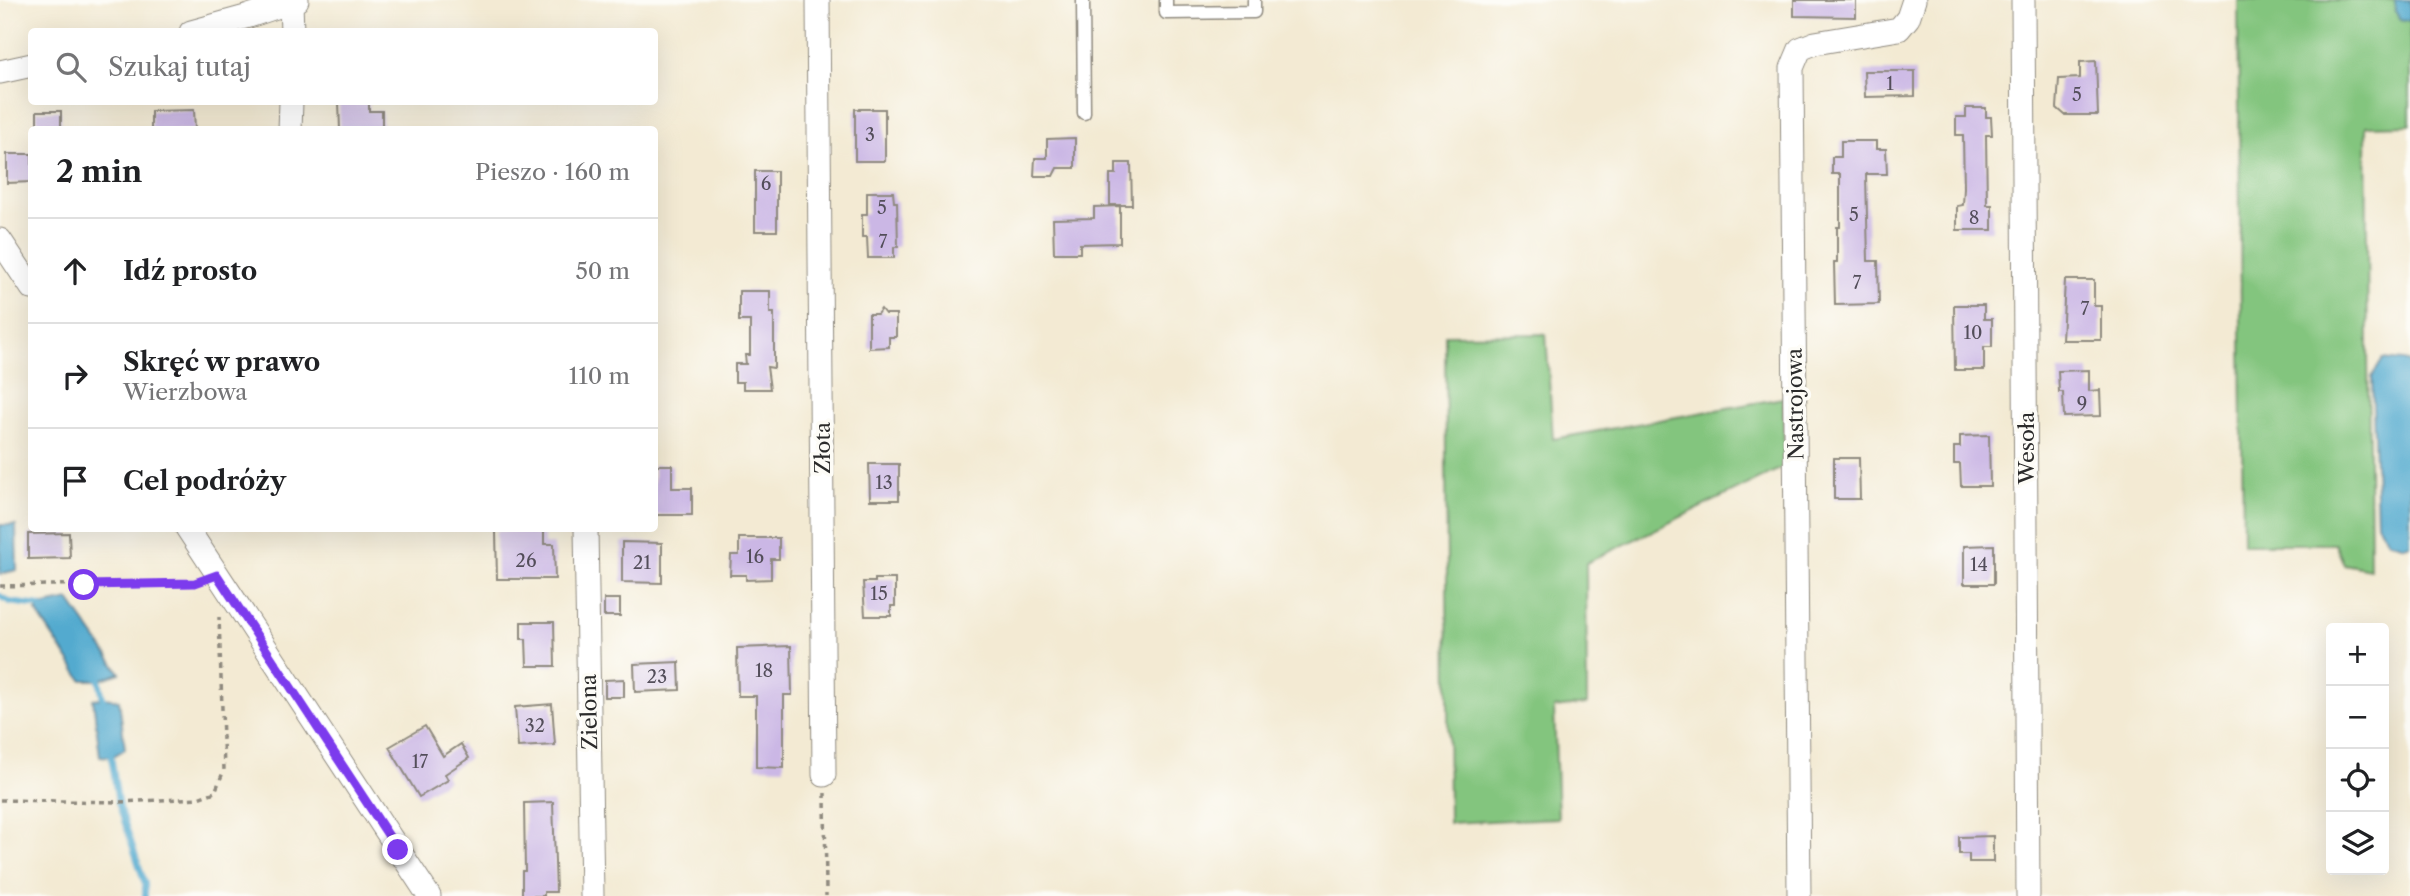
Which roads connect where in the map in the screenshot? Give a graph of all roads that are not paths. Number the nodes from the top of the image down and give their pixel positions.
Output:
1 (818, 0) edge
2 (1083, 0) edge
3 (1166, 0) edge
4 (1254, 0) edge
5 (1914, 0) edge
6 (2023, 0) edge
7 (293, 1) edge
8 (204, 28) edge
9 (292, 28) edge
10 (28, 66) edge
11 (0, 72) edge
12 (291, 105) edge
13 (1084, 113) dead end
14 (290, 126) edge
15 (0, 240) edge
16 (28, 282) edge
17 (190, 532) edge
18 (586, 532) edge
19 (824, 775) road end
20 (429, 896) edge
21 (592, 896) edge
22 (1799, 896) edge
23 (2028, 896) edge

1 - 19 street, Złota
2 - 13 lane
3 - 4 lane
5 - 22 street, Nastrojowa
6 - 23 street, Wesoła
7 - 8 street
7 - 9 street
10 - 11 street
12 - 14 street
15 - 16 street
17 - 20 street
18 - 21 street, Zielona

